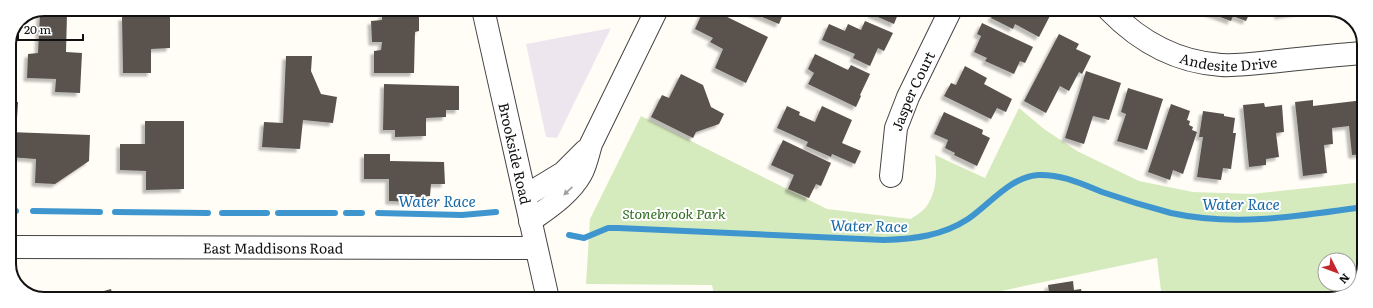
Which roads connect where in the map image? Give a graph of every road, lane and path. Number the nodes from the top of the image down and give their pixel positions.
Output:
1 (484, 16) edge
2 (653, 16) edge
3 (948, 16) edge
4 (1115, 16) edge
5 (1357, 54) edge
6 (591, 144) junction
7 (891, 176) dead end
8 (525, 196) junction
9 (530, 221) junction
10 (16, 246) edge
11 (536, 248) junction
12 (546, 292) edge

1 - 8 street, Brookside Road
2 - 6 street
3 - 7 street, Jasper Court
4 - 5 street, Andesite Drive
6 - 8 street
6 -> 9 street
8 - 9 street, Brookside Road
9 - 11 street, Brookside Road
10 - 11 street, East Maddisons Road
11 - 12 street, Brookside Road

